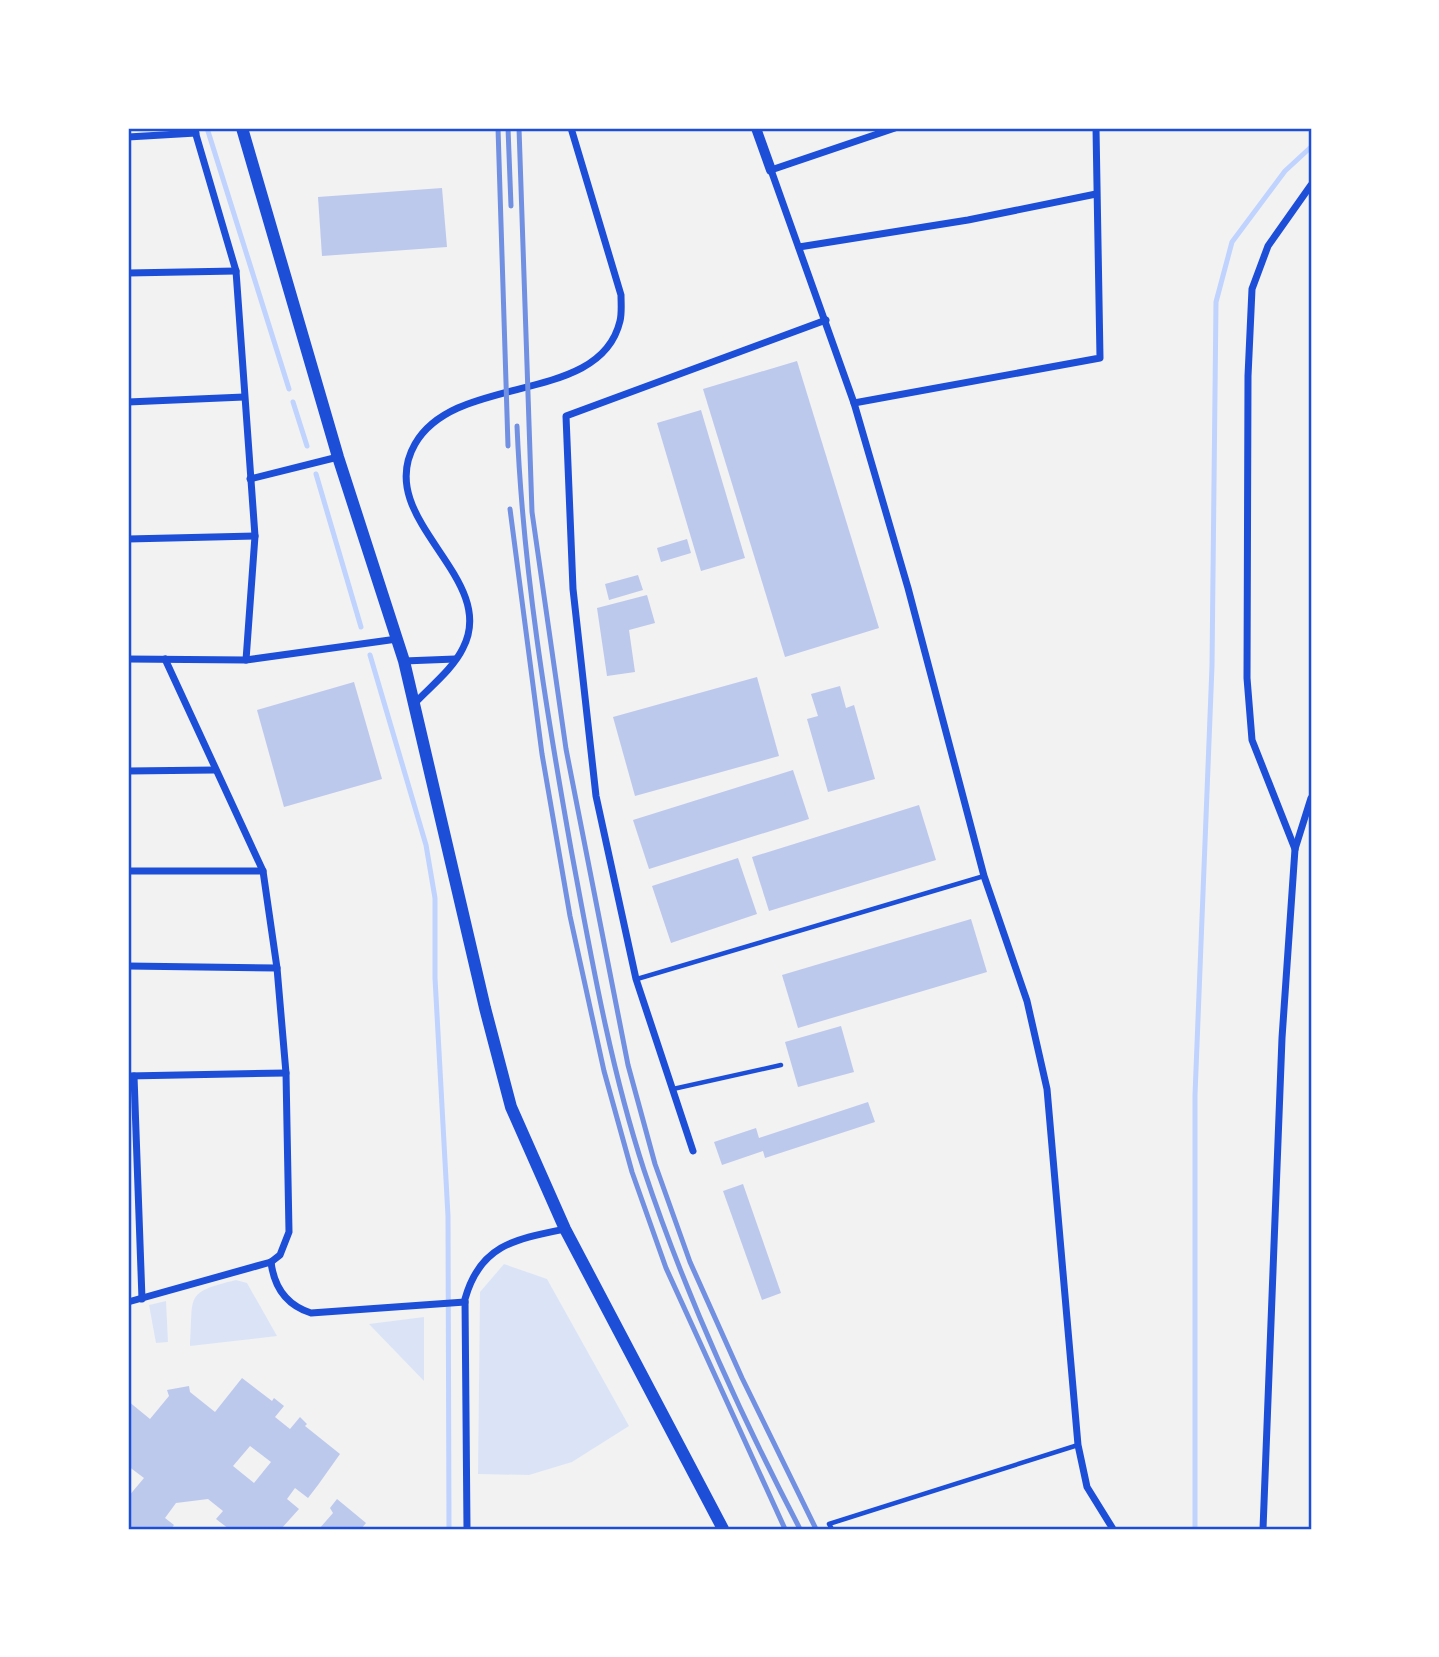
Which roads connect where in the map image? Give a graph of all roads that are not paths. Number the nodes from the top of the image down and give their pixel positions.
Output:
1 (242, 128) edge
2 (571, 128) edge
3 (756, 128) edge
4 (895, 128) edge
5 (1096, 128) edge
6 (195, 130) edge
7 (128, 137) edge
8 (771, 170) junction
9 (1311, 185) edge
10 (1096, 194) junction
11 (799, 247) junction
12 (236, 271) junction
13 (128, 273) edge
14 (826, 320) junction
15 (244, 397) junction
16 (128, 402) edge
17 (854, 403) junction
18 (338, 457) junction
19 (250, 480) junction
20 (255, 536) junction
21 (128, 539) edge
22 (397, 639) junction
23 (128, 659) edge
24 (165, 659) junction
25 (455, 659) junction
26 (246, 660) junction
27 (404, 661) junction
28 (414, 704) junction
29 (128, 771) edge
30 (215, 771) junction
31 (1311, 797) edge
32 (1295, 849) junction
33 (128, 871) edge
34 (263, 871) junction
35 (985, 876) junction
36 (128, 966) edge
37 (277, 968) junction
38 (636, 979) junction
39 (781, 1065) dead end
40 (286, 1073) junction
41 (131, 1076) edge
42 (672, 1090) junction
43 (693, 1151) dead end
44 (565, 1229) junction
45 (271, 1262) junction
46 (142, 1299) junction
47 (465, 1302) junction
48 (128, 1303) edge
49 (1078, 1445) junction
50 (467, 1529) edge
51 (723, 1529) edge
52 (832, 1529) edge
53 (1113, 1529) edge
54 (1263, 1529) edge

1 - 18 main road
2 - 25 street
3 - 8 street
4 - 8 street
5 - 10 street
6 - 7 street
6 - 12 street
8 - 11 street
9 - 32 street
10 - 11 street
10 - 17 street
11 - 14 street
12 - 13 street
12 - 15 street
14 - 17 street
14 - 38 street
15 - 16 street
15 - 19 street
17 - 35 street
18 - 19 street
18 - 22 main road
19 - 20 street
20 - 21 street
20 - 26 street
22 - 26 street
22 - 27 main road
23 - 24 street
24 - 26 street
24 - 30 street
25 - 27 street
25 - 28 street
27 - 28 main road
28 - 44 main road
29 - 30 street
30 - 34 street
31 - 32 street
32 - 54 street
33 - 34 street
34 - 37 street
35 - 38 lane
35 - 49 street
36 - 37 street
37 - 40 street
38 - 42 street
39 - 42 lane
40 - 41 street
40 - 45 street
41 - 46 street
42 - 43 street
44 - 47 street
44 - 51 main road
45 - 46 street
45 - 47 street
46 - 48 street
47 - 50 street
49 - 52 lane
49 - 53 street

